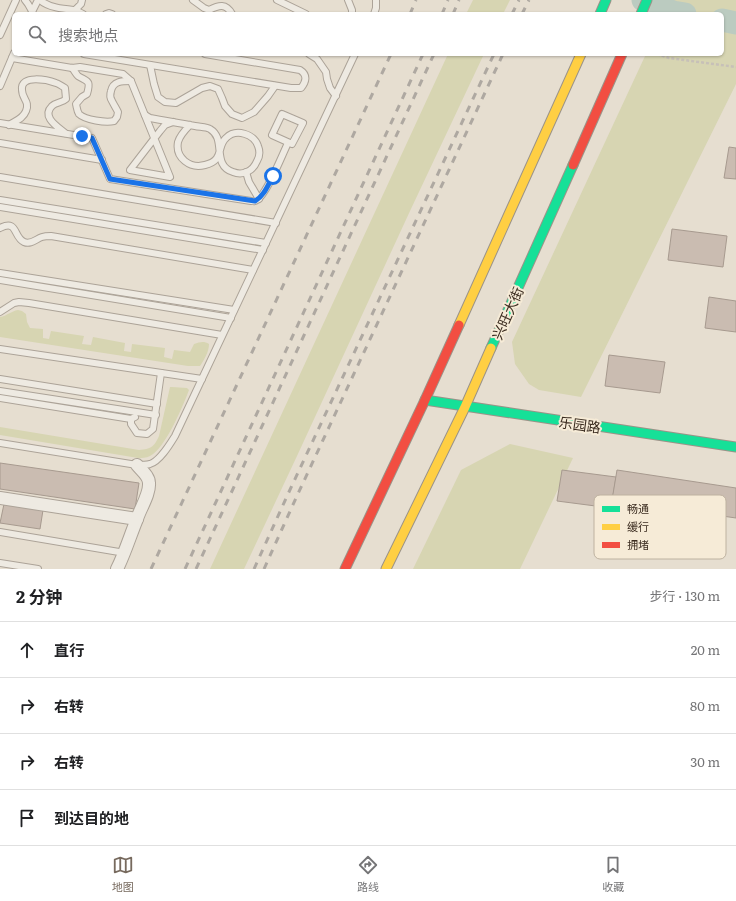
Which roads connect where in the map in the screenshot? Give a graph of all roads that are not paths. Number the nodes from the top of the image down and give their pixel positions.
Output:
1 (16, 0) edge
2 (25, 0) edge
3 (39, 0) edge
4 (82, 0) edge
5 (193, 0) edge
6 (277, 0) edge
7 (348, 0) edge
8 (376, 0) edge
9 (606, 0) edge
10 (647, 0) edge
11 (75, 10) junction
12 (32, 12) edge
13 (79, 12) edge
14 (231, 12) edge
15 (302, 12) edge
16 (352, 12) edge
17 (375, 12) edge
18 (601, 12) edge
19 (642, 12) edge
20 (0, 35) edge
21 (13, 56) edge
22 (18, 56) edge
23 (96, 56) edge
24 (217, 56) edge
25 (313, 56) edge
26 (355, 56) edge
27 (580, 56) edge
28 (621, 56) edge
29 (150, 65) junction
30 (72, 68) junction
31 (131, 81) junction
32 (0, 86) edge
33 (275, 86) junction
34 (336, 96) junction
35 (145, 115) junction
36 (173, 122) junction
37 (0, 123) edge
38 (9, 125) junction
39 (190, 125) junction
40 (67, 134) junction
41 (155, 138) junction
42 (288, 142) junction
43 (0, 143) edge
44 (219, 153) junction
45 (102, 160) junction
46 (246, 172) junction
47 (0, 176) edge
48 (258, 199) junction
49 (0, 200) edge
50 (0, 207) edge
51 (276, 223) junction
52 (0, 228) edge
53 (266, 243) junction
54 (263, 250) junction
55 (253, 270) junction
56 (0, 273) edge
57 (0, 280) edge
58 (234, 310) junction
59 (0, 312) edge
60 (230, 318) junction
61 (222, 335) junction
62 (0, 349) edge
63 (162, 373) junction
64 (0, 379) edge
65 (202, 379) junction
66 (0, 391) edge
67 (0, 398) edge
68 (425, 400) junction
69 (157, 404) junction
70 (465, 406) junction
71 (141, 413) junction
72 (156, 415) junction
73 (132, 419) junction
74 (0, 443) edge
75 (736, 447) edge
76 (138, 465) junction
77 (0, 498) edge
78 (137, 518) junction
79 (0, 532) edge
80 (125, 553) junction
81 (0, 563) edge
82 (38, 569) edge
83 (117, 569) edge
84 (345, 569) edge
85 (386, 569) edge

1 - 20 lane
2 - 12 lane
3 - 11 lane
3 - 12 lane
4 - 11 lane
5 - 14 lane
6 - 15 lane
7 - 16 lane
8 - 17 lane
9 - 18 main road
10 - 19 main road
11 - 13 lane
21 - 32 lane
22 - 30 lane
23 - 29 lane
24 - 33 lane
25 - 34 lane
26 - 34 lane
27 - 68 main road
28 - 70 main road, 兴旺大街
29 - 33 lane
29 - 33 lane
30 - 31 lane
30 - 31 lane
31 - 35 lane
34 - 51 lane
35 - 36 lane
35 - 41 lane
36 - 39 lane
36 - 41 lane
37 - 38 lane
38 - 40 lane
38 - 40 lane
39 - 44 lane
39 - 44 lane
40 - 45 lane
41 - 41 lane
42 - 42 lane
42 - 48 lane
43 - 45 lane
44 - 46 lane
44 - 46 lane
45 - 48 lane
46 - 48 lane
47 - 51 lane
49 - 53 lane
50 - 54 lane
51 - 53 lane
52 - 55 lane
53 - 54 lane
54 - 55 lane
55 - 58 lane
56 - 58 lane
57 - 60 lane
58 - 60 lane
59 - 61 lane
60 - 61 lane
61 - 65 lane
62 - 63 lane
63 - 65 lane
63 - 69 lane
64 - 69 lane
65 - 76 lane
66 - 71 lane
67 - 73 lane
68 - 70 main road, 乐园路
68 - 84 main road
69 - 72 lane
70 - 75 main road, 乐园路
70 - 85 main road, 兴旺大街
71 - 72 lane
71 - 73 lane
72 - 73 lane
74 - 76 lane
76 - 78 street
77 - 78 street
78 - 80 street
79 - 80 lane
80 - 83 street
81 - 82 lane

